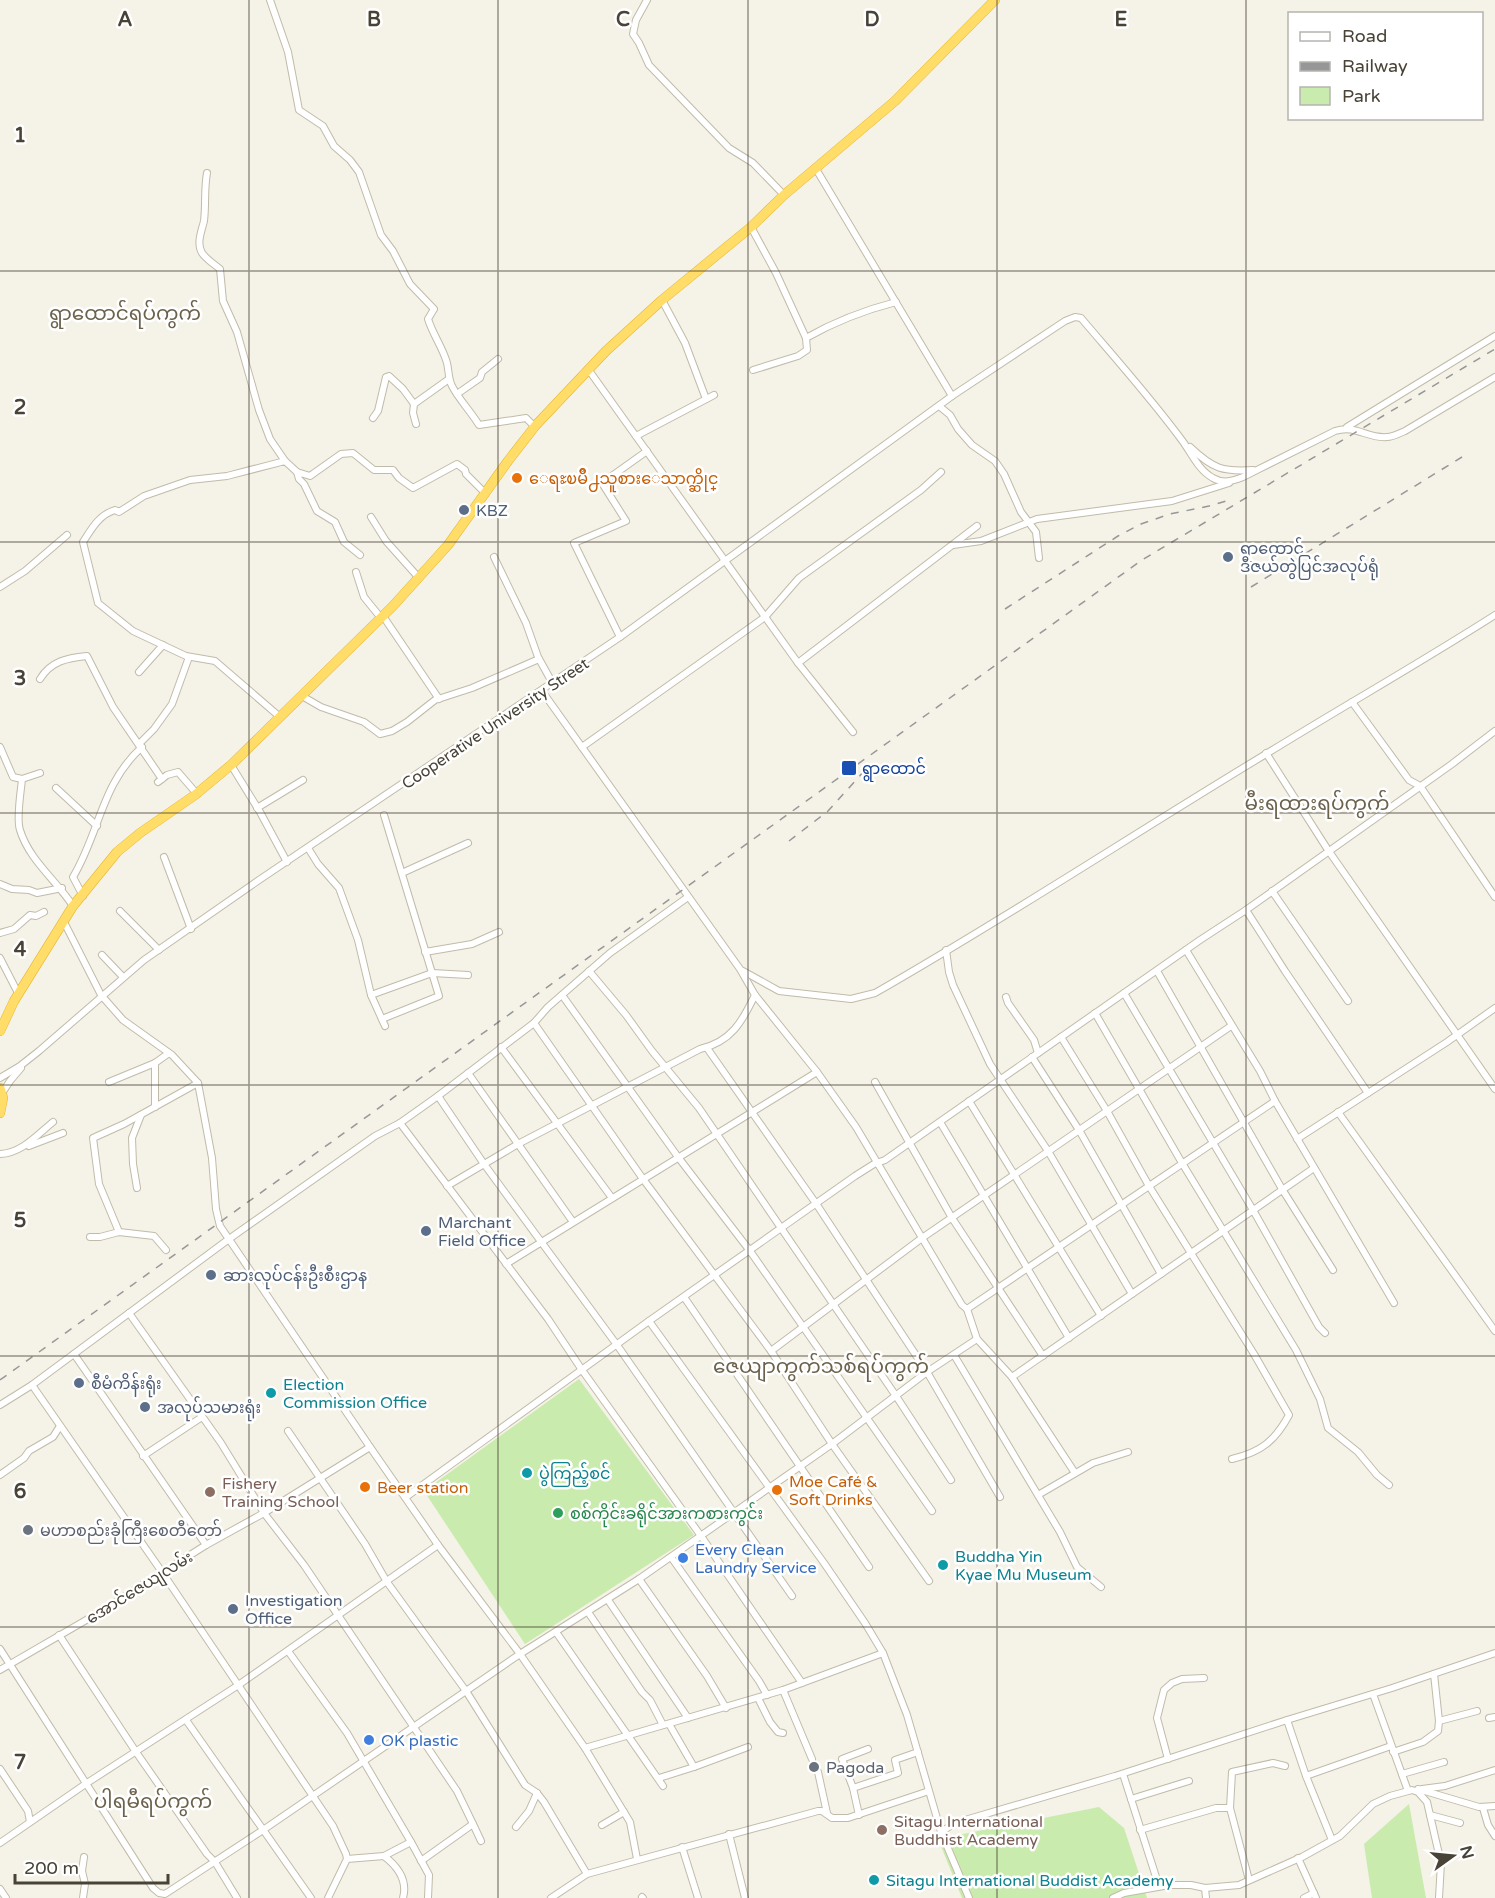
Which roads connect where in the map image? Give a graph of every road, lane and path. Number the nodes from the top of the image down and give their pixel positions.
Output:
1 (270, 0) edge
2 (647, 0) edge
3 (995, 0) edge
4 (816, 169) junction
5 (207, 173) dead end
6 (784, 195) junction
7 (751, 227) junction
8 (662, 300) junction
9 (896, 302) junction
10 (1495, 336) edge
11 (806, 338) junction
12 (498, 359) dead end
13 (588, 369) junction
14 (753, 370) dead end
15 (1495, 377) edge
16 (449, 379) junction
17 (457, 394) junction
18 (714, 396) dead end
19 (952, 396) junction
20 (706, 399) junction
21 (414, 404) junction
22 (939, 406) junction
23 (373, 418) dead end
24 (416, 424) dead end
25 (535, 427) junction
26 (1347, 427) junction
27 (636, 436) junction
28 (1181, 439) junction
29 (647, 451) junction
30 (285, 461) junction
31 (1257, 470) junction
32 (297, 472) junction
33 (941, 472) dead end
34 (1231, 482) junction
35 (485, 493) junction
36 (371, 517) dead end
37 (1029, 522) junction
38 (977, 526) dead end
39 (67, 534) dead end
40 (953, 545) junction
41 (360, 555) dead end
42 (494, 557) dead end
43 (1038, 558) dead end
44 (725, 561) junction
45 (356, 572) dead end
46 (419, 578) junction
47 (0, 587) edge
48 (1495, 615) edge
49 (382, 617) junction
50 (765, 617) junction
51 (620, 638) junction
52 (163, 645) junction
53 (189, 657) junction
54 (539, 659) junction
55 (798, 663) junction
56 (139, 672) dead end
57 (40, 679) dead end
58 (553, 684) junction
59 (542, 691) junction
60 (302, 696) junction
61 (439, 699) junction
62 (1353, 702) junction
63 (280, 717) junction
64 (1495, 731) edge
65 (853, 732) dead end
66 (140, 745) junction
67 (0, 747) edge
68 (582, 747) junction
69 (1266, 753) junction
70 (231, 765) junction
71 (40, 772) dead end
72 (22, 779) junction
73 (303, 780) dead end
74 (1420, 786) junction
75 (56, 788) dead end
76 (197, 794) junction
77 (257, 808) junction
78 (384, 815) dead end
79 (97, 826) junction
80 (468, 843) dead end
81 (308, 848) junction
82 (1328, 850) junction
83 (164, 857) dead end
84 (286, 862) junction
85 (402, 873) junction
86 (0, 884) edge
87 (62, 888) junction
88 (1272, 891) junction
89 (82, 896) junction
90 (688, 897) junction
91 (1495, 897) edge
92 (73, 906) junction
93 (1246, 910) junction
94 (120, 911) dead end
95 (44, 912) dead end
96 (64, 922) junction
97 (191, 929) junction
98 (499, 932) dead end
99 (0, 933) edge
100 (159, 950) junction
101 (946, 950) junction
102 (1186, 950) junction
103 (426, 952) junction
104 (102, 955) dead end
105 (0, 958) edge
106 (740, 969) junction
107 (589, 971) junction
108 (1157, 971) junction
109 (432, 974) junction
110 (468, 975) dead end
111 (123, 977) junction
112 (18, 993) junction
113 (1124, 993) junction
114 (101, 995) junction
115 (371, 995) junction
116 (562, 995) junction
117 (755, 995) junction
118 (1006, 997) dead end
119 (1348, 1001) dead end
120 (1495, 1008) edge
121 (1095, 1013) junction
122 (534, 1023) junction
123 (1231, 1026) junction
124 (0, 1032) edge
125 (1458, 1035) junction
126 (1061, 1037) junction
127 (501, 1047) junction
128 (1201, 1047) junction
129 (707, 1048) junction
130 (39, 1050) junction
131 (169, 1053) junction
132 (1035, 1055) junction
133 (155, 1063) junction
134 (665, 1068) junction
135 (1169, 1068) junction
136 (468, 1072) junction
137 (817, 1072) junction
138 (0, 1078) edge
139 (1001, 1079) junction
140 (109, 1082) dead end
141 (875, 1082) dead end
142 (198, 1083) junction
143 (628, 1087) junction
144 (1495, 1089) edge
145 (1138, 1090) junction
146 (1368, 1093) junction
147 (438, 1096) junction
148 (1, 1099) edge
149 (969, 1101) junction
150 (1275, 1101) junction
151 (592, 1106) junction
152 (155, 1107) junction
153 (1107, 1111) junction
154 (1338, 1112) junction
155 (752, 1113) junction
156 (142, 1114) junction
157 (53, 1122) dead end
158 (940, 1122) junction
159 (1243, 1122) junction
160 (400, 1123) junction
161 (558, 1124) junction
162 (1079, 1130) junction
163 (63, 1133) dead end
164 (716, 1134) junction
165 (1297, 1139) junction
166 (1214, 1142) junction
167 (910, 1143) junction
168 (518, 1144) junction
169 (22, 1148) junction
170 (1048, 1151) junction
171 (0, 1154) edge
172 (678, 1157) junction
173 (878, 1163) junction
174 (1182, 1163) junction
175 (484, 1164) junction
176 (1314, 1168) junction
177 (1014, 1175) junction
178 (643, 1179) junction
179 (447, 1186) junction
180 (1149, 1186) junction
181 (138, 1188) dead end
182 (1282, 1189) junction
183 (985, 1195) junction
184 (612, 1198) junction
185 (816, 1205) junction
186 (1121, 1205) junction
187 (1253, 1210) junction
188 (952, 1218) junction
189 (573, 1222) junction
190 (1092, 1225) junction
191 (782, 1228) junction
192 (1222, 1231) junction
193 (119, 1232) junction
194 (90, 1237) dead end
195 (922, 1238) junction
196 (229, 1239) junction
197 (542, 1242) junction
198 (1059, 1247) junction
199 (166, 1250) dead end
200 (750, 1251) junction
201 (1191, 1253) junction
202 (506, 1264) junction
203 (1027, 1269) junction
204 (1333, 1270) dead end
205 (1161, 1274) junction
206 (715, 1275) junction
207 (866, 1280) junction
208 (997, 1289) junction
209 (1132, 1294) junction
210 (684, 1297) junction
211 (1394, 1303) dead end
212 (834, 1304) junction
213 (968, 1309) junction
214 (129, 1313) junction
215 (1101, 1316) junction
216 (649, 1321) junction
217 (803, 1327) junction
218 (1495, 1331) edge
219 (1325, 1334) dead end
220 (1069, 1338) junction
221 (977, 1339) junction
222 (617, 1345) junction
223 (771, 1351) junction
224 (74, 1354) junction
225 (954, 1354) junction
226 (1043, 1356) junction
227 (582, 1370) junction
228 (927, 1372) junction
229 (1012, 1377) junction
230 (32, 1385) junction
231 (896, 1396) junction
232 (0, 1406) edge
233 (202, 1417) junction
234 (867, 1417) junction
235 (60, 1426) junction
236 (288, 1431) dead end
237 (832, 1443) junction
238 (370, 1447) junction
239 (1128, 1452) dead end
240 (143, 1456) junction
241 (1232, 1459) dead end
242 (800, 1465) junction
243 (1075, 1473) junction
244 (0, 1475) edge
245 (319, 1478) junction
246 (951, 1480) dead end
247 (1389, 1485) dead end
248 (770, 1488) junction
249 (1038, 1495) junction
250 (406, 1497) junction
251 (1000, 1497) dead end
252 (932, 1511) dead end
253 (264, 1513) junction
254 (733, 1513) junction
255 (701, 1536) junction
256 (206, 1545) junction
257 (438, 1545) junction
258 (671, 1557) junction
259 (869, 1568) dead end
260 (162, 1572) junction
261 (639, 1579) junction
262 (929, 1581) dead end
263 (387, 1582) junction
264 (1101, 1587) dead end
265 (792, 1596) dead end
266 (608, 1600) junction
267 (588, 1612) junction
268 (338, 1616) junction
269 (556, 1632) junction
270 (59, 1635) junction
271 (0, 1649) edge
272 (288, 1650) junction
273 (883, 1653) junction
274 (1495, 1653) edge
275 (520, 1654) junction
276 (10, 1664) junction
277 (0, 1670) edge
278 (1434, 1674) junction
279 (1204, 1678) dead end
280 (802, 1683) junction
281 (237, 1686) junction
282 (466, 1690) junction
283 (783, 1690) junction
284 (1373, 1694) junction
285 (767, 1695) junction
286 (758, 1698) junction
287 (726, 1708) junction
288 (1477, 1711) dead end
289 (688, 1718) junction
290 (186, 1720) junction
291 (1287, 1720) junction
292 (1439, 1721) junction
293 (666, 1725) junction
294 (413, 1727) junction
295 (783, 1733) dead end
296 (628, 1735) junction
297 (748, 1747) dead end
298 (585, 1748) junction
299 (868, 1749) dead end
300 (1392, 1749) junction
301 (136, 1752) junction
302 (918, 1752) junction
303 (813, 1759) dead end
304 (1168, 1759) junction
305 (363, 1760) junction
306 (1444, 1762) dead end
307 (1285, 1766) dead end
308 (694, 1767) junction
309 (0, 1769) edge
310 (1495, 1770) edge
311 (818, 1772) dead end
312 (1123, 1774) junction
313 (1402, 1774) junction
314 (1306, 1776) junction
315 (658, 1778) junction
316 (1189, 1781) dead end
317 (87, 1783) junction
318 (663, 1786) dead end
319 (853, 1788) junction
320 (1414, 1790) junction
321 (929, 1791) junction
322 (537, 1793) junction
323 (312, 1796) junction
324 (1131, 1800) junction
325 (1495, 1806) edge
326 (1230, 1808) junction
327 (1483, 1808) junction
328 (624, 1812) junction
329 (827, 1813) junction
330 (859, 1815) junction
331 (1430, 1815) junction
332 (30, 1822) junction
333 (1460, 1823) dead end
334 (473, 1824) junction
335 (602, 1825) dead end
336 (516, 1827) dead end
337 (263, 1830) junction
338 (1140, 1830) junction
339 (941, 1832) junction
340 (729, 1834) junction
341 (1495, 1836) edge
342 (1332, 1840) junction
343 (481, 1841) dead end
344 (411, 1842) junction
345 (0, 1843) edge
346 (682, 1847) junction
347 (384, 1856) junction
348 (84, 1857) dead end
349 (1298, 1858) junction
350 (347, 1859) junction
351 (637, 1859) junction
352 (421, 1861) junction
353 (215, 1862) junction
354 (1153, 1867) junction
355 (586, 1874) junction
356 (1249, 1880) junction
357 (1169, 1885) junction
358 (1148, 1888) junction
359 (1205, 1888) junction
360 (0, 1889) edge
361 (1315, 1895) edge
362 (166, 1896) edge
363 (6, 1898) edge
364 (83, 1898) edge
365 (237, 1898) edge
366 (311, 1898) edge
367 (328, 1898) edge
368 (403, 1898) edge
369 (428, 1898) edge
370 (551, 1898) edge
371 (698, 1898) edge
372 (745, 1898) edge
373 (969, 1898) edge
374 (1113, 1898) edge
375 (1206, 1898) edge
376 (1304, 1898) edge
377 (1439, 1898) edge

1 - 16 street
2 - 6 street
3 - 4 highway
4 - 6 highway
4 - 9 street
5 - 30 street
6 - 7 highway
7 - 8 highway
7 - 11 street
8 - 13 highway
8 - 20 street
9 - 11 street
9 - 19 street
10 - 26 street
11 - 14 street
12 - 17 street
13 - 25 highway
13 - 27 street
15 - 26 street
16 - 17 street
16 - 21 street
17 - 25 street
18 - 20 street
19 - 22 street, Cooperative University Street
19 - 28 street, Cooperative University Street
20 - 27 street
21 - 23 street
21 - 24 street
22 - 37 street
22 - 44 street, Cooperative University Street
25 - 35 highway
26 - 31 street
27 - 29 street
28 - 31 street
28 - 34 street
29 - 44 street
29 - 51 street
30 - 32 street
30 - 52 street
31 - 34 street
32 - 35 street
32 - 41 street
33 - 50 street
34 - 37 street
35 - 46 highway
36 - 46 street
37 - 40 street
37 - 43 street
38 - 40 street
39 - 47 street
40 - 55 street
42 - 54 street
44 - 50 street
44 - 51 street, Cooperative University Street
45 - 49 street
46 - 49 highway
48 - 62 street
49 - 60 highway
49 - 61 street
50 - 55 street
50 - 68 street
51 - 58 street, Cooperative University Street
52 - 53 street
52 - 56 street
53 - 63 street
53 - 66 street
54 - 58 street
54 - 61 street
55 - 65 street
57 - 66 street
58 - 59 street, Cooperative University Street
59 - 68 street
59 - 81 street, Cooperative University Street
60 - 61 street
60 - 63 highway
62 - 69 street
62 - 74 street
63 - 70 highway
64 - 74 street
66 - 76 street
66 - 79 street
67 - 72 street
68 - 90 street
69 - 82 street
69 - 101 street
70 - 76 highway
70 - 77 street
71 - 72 street
72 - 87 street
73 - 77 street
74 - 82 street
74 - 91 street
75 - 79 street
76 - 89 highway
77 - 84 street
78 - 85 street
79 - 89 street
80 - 85 street
81 - 84 street, Cooperative University Street
81 - 115 street
82 - 88 street
82 - 125 street
83 - 97 street
84 - 97 street, Cooperative University Street
85 - 103 street
86 - 87 street
87 - 92 street
88 - 93 street
88 - 119 street
89 - 92 highway
90 - 106 street
90 - 107 street
92 - 96 highway
93 - 102 street
93 - 146 street
94 - 100 street
95 - 99 street
96 - 112 highway
96 - 114 street
97 - 100 street, Cooperative University Street
98 - 103 street
100 - 111 street, Cooperative University Street
101 - 106 street
101 - 139 street
102 - 108 street
102 - 123 street
103 - 109 street
104 - 111 street
105 - 112 street
106 - 117 street
107 - 116 street
107 - 134 street
108 - 113 street
108 - 128 street
109 - 110 street
109 - 115 street
109 - 115 street
111 - 114 street, Cooperative University Street
112 - 124 highway
113 - 121 street
113 - 135 street
114 - 130 street, Cooperative University Street
114 - 131 street
116 - 122 street
116 - 143 street
117 - 129 street
117 - 137 street
118 - 132 street
120 - 125 street
121 - 126 street
121 - 145 street
122 - 127 street
122 - 151 street
123 - 128 street
123 - 150 street
125 - 144 street
125 - 146 street
126 - 132 street
126 - 153 street
127 - 136 street
127 - 161 street
128 - 135 street
128 - 159 street
129 - 134 street
129 - 155 street
130 - 138 street, Cooperative University Street
130 - 148 street, Cooperative University Street
131 - 133 street
131 - 142 street
132 - 139 street
132 - 162 street
133 - 140 street
133 - 152 street
134 - 143 street
134 - 164 street
135 - 145 street
135 - 166 street
136 - 147 street
136 - 168 street
137 - 155 street
137 - 173 street
139 - 149 street
139 - 170 street
141 - 167 street
142 - 152 street
142 - 196 street
143 - 151 street
143 - 172 street
145 - 153 street
145 - 174 street
146 - 154 street
147 - 160 street
147 - 175 street
149 - 158 street
149 - 177 street
150 - 159 street
150 - 165 street
151 - 161 street
151 - 178 street
152 - 156 street
153 - 162 street
153 - 180 street
154 - 165 street
154 - 218 street
155 - 164 street
155 - 185 street
156 - 181 street
156 - 193 street
157 - 169 street
158 - 167 street
158 - 183 street
159 - 166 street
159 - 182 street
160 - 179 street
160 - 196 street
161 - 168 street
161 - 184 street
162 - 170 street
162 - 186 street
163 - 169 street
164 - 172 street
164 - 191 street
165 - 176 street
166 - 174 street
166 - 187 street
167 - 173 street
167 - 188 street
168 - 175 street
168 - 189 street
169 - 171 street
170 - 177 street
170 - 190 street
172 - 178 street
172 - 200 street
173 - 185 street
173 - 195 street
174 - 180 street
174 - 192 street
175 - 179 street
175 - 197 street
176 - 182 street
176 - 211 street
177 - 183 street
177 - 198 street
178 - 184 street
178 - 206 street
179 - 202 street
180 - 186 street
180 - 201 street
182 - 187 street
182 - 204 street
183 - 188 street
183 - 203 street
184 - 189 street
185 - 191 street
185 - 207 street
186 - 190 street
186 - 205 street
187 - 192 street
187 - 219 street
188 - 195 street
188 - 208 street
189 - 197 street
190 - 198 street
190 - 209 street
191 - 200 street
191 - 212 street
192 - 201 street
192 - 247 street
193 - 194 street
193 - 199 street
195 - 207 street
195 - 213 street
196 - 214 street
196 - 238 street
197 - 202 street
197 - 222 street
198 - 203 street
198 - 215 street
200 - 206 street
200 - 217 street
201 - 205 street
201 - 241 street
202 - 227 street
203 - 208 street
203 - 220 street
205 - 209 street
206 - 210 street
206 - 223 street
207 - 212 street
207 - 228 street
208 - 213 street
208 - 226 street
209 - 215 street
210 - 216 street
210 - 242 street
212 - 217 street
212 - 231 street
213 - 221 street
214 - 224 street
214 - 233 street
215 - 220 street
216 - 222 street
216 - 248 street
217 - 223 street
217 - 234 street
220 - 226 street
221 - 225 street
221 - 229 street
222 - 227 street
222 - 254 street
223 - 237 street
224 - 230 street
224 - 240 street
225 - 228 street
225 - 249 street
226 - 229 street
227 - 250 street
227 - 255 street
228 - 231 street
228 - 251 street
229 - 243 street
230 - 232 street
230 - 235 street
231 - 234 street
231 - 246 street
233 - 240 street
233 - 253 street
234 - 237 street
234 - 252 street
235 - 244 street
235 - 260 street
236 - 245 street
237 - 242 street
237 - 262 street
238 - 245 street, အောင်ဇေယျလမ်း
238 - 250 street
239 - 243 street
240 - 256 street
242 - 248 street
242 - 259 street
243 - 249 street
245 - 253 street, အောင်ဇေယျလမ်း
245 - 263 street
248 - 254 street
248 - 273 street
249 - 264 street
250 - 257 street
253 - 256 street, အောင်ဇေယျလမ်း
253 - 268 street
254 - 255 street
254 - 265 street
255 - 258 street
255 - 280 street
256 - 260 street, အောင်ဇေယျလမ်း
257 - 263 street
257 - 275 street
258 - 261 street
258 - 285 street
260 - 270 street, အောင်ဇေယျလမ်း
260 - 281 street
261 - 266 street
261 - 287 street
263 - 268 street
263 - 282 street
266 - 267 street
266 - 289 street
267 - 269 street
267 - 293 street
268 - 272 street
268 - 294 street
269 - 275 street
269 - 296 street
270 - 276 street, အောင်ဇေယျလမ်း
270 - 301 street
271 - 276 street
272 - 281 street
272 - 305 street
273 - 280 street
273 - 302 street
274 - 278 street
275 - 282 street
275 - 298 street
276 - 277 street, အောင်ဇေယျလမ်း
276 - 317 street
278 - 284 street
278 - 292 street
279 - 304 street
280 - 283 street
281 - 290 street
281 - 323 street
282 - 294 street
282 - 322 street
283 - 285 street
283 - 303 street
284 - 291 street
284 - 300 street
285 - 286 street
286 - 287 street
286 - 295 street
287 - 289 street
288 - 292 street
289 - 293 street
290 - 301 street
290 - 337 street
291 - 304 street
291 - 314 street
292 - 300 street
293 - 296 street
293 - 308 street
294 - 305 street
294 - 334 street
296 - 298 street
296 - 315 street
297 - 308 street
298 - 328 street
299 - 319 street
300 - 313 street
300 - 314 street
301 - 317 street
301 - 353 street
302 - 319 street
302 - 321 street
304 - 312 street
305 - 323 street
305 - 344 street
306 - 313 street
307 - 326 street
308 - 315 street
309 - 332 street
310 - 320 street
311 - 329 street
312 - 324 street
312 - 339 street
313 - 320 street
314 - 342 street
315 - 318 street
316 - 324 street
317 - 332 street
317 - 362 street
319 - 330 street
320 - 327 street
320 - 331 street
320 - 342 street
321 - 330 street
321 - 339 street
322 - 336 street
322 - 355 street
323 - 337 street
323 - 350 street
324 - 338 street
325 - 327 street
326 - 338 street
326 - 356 street
327 - 341 street
328 - 335 street
328 - 351 street
329 - 330 street
329 - 340 street
331 - 333 street
331 - 377 street
332 - 345 street
334 - 343 street
334 - 352 street
337 - 353 street
337 - 366 street
338 - 354 street
339 - 373 street
340 - 346 street
340 - 372 street
342 - 349 street
344 - 347 street
344 - 352 street
346 - 351 street
346 - 371 street
347 - 350 street
347 - 368 street
348 - 364 street
349 - 356 street
349 - 361 street
350 - 367 street
351 - 355 street
352 - 369 street
353 - 362 street
353 - 365 street
354 - 357 street
354 - 358 street
355 - 370 street
356 - 359 street
357 - 358 street
357 - 359 street
358 - 374 street
359 - 375 street
360 - 363 street
361 - 376 street

